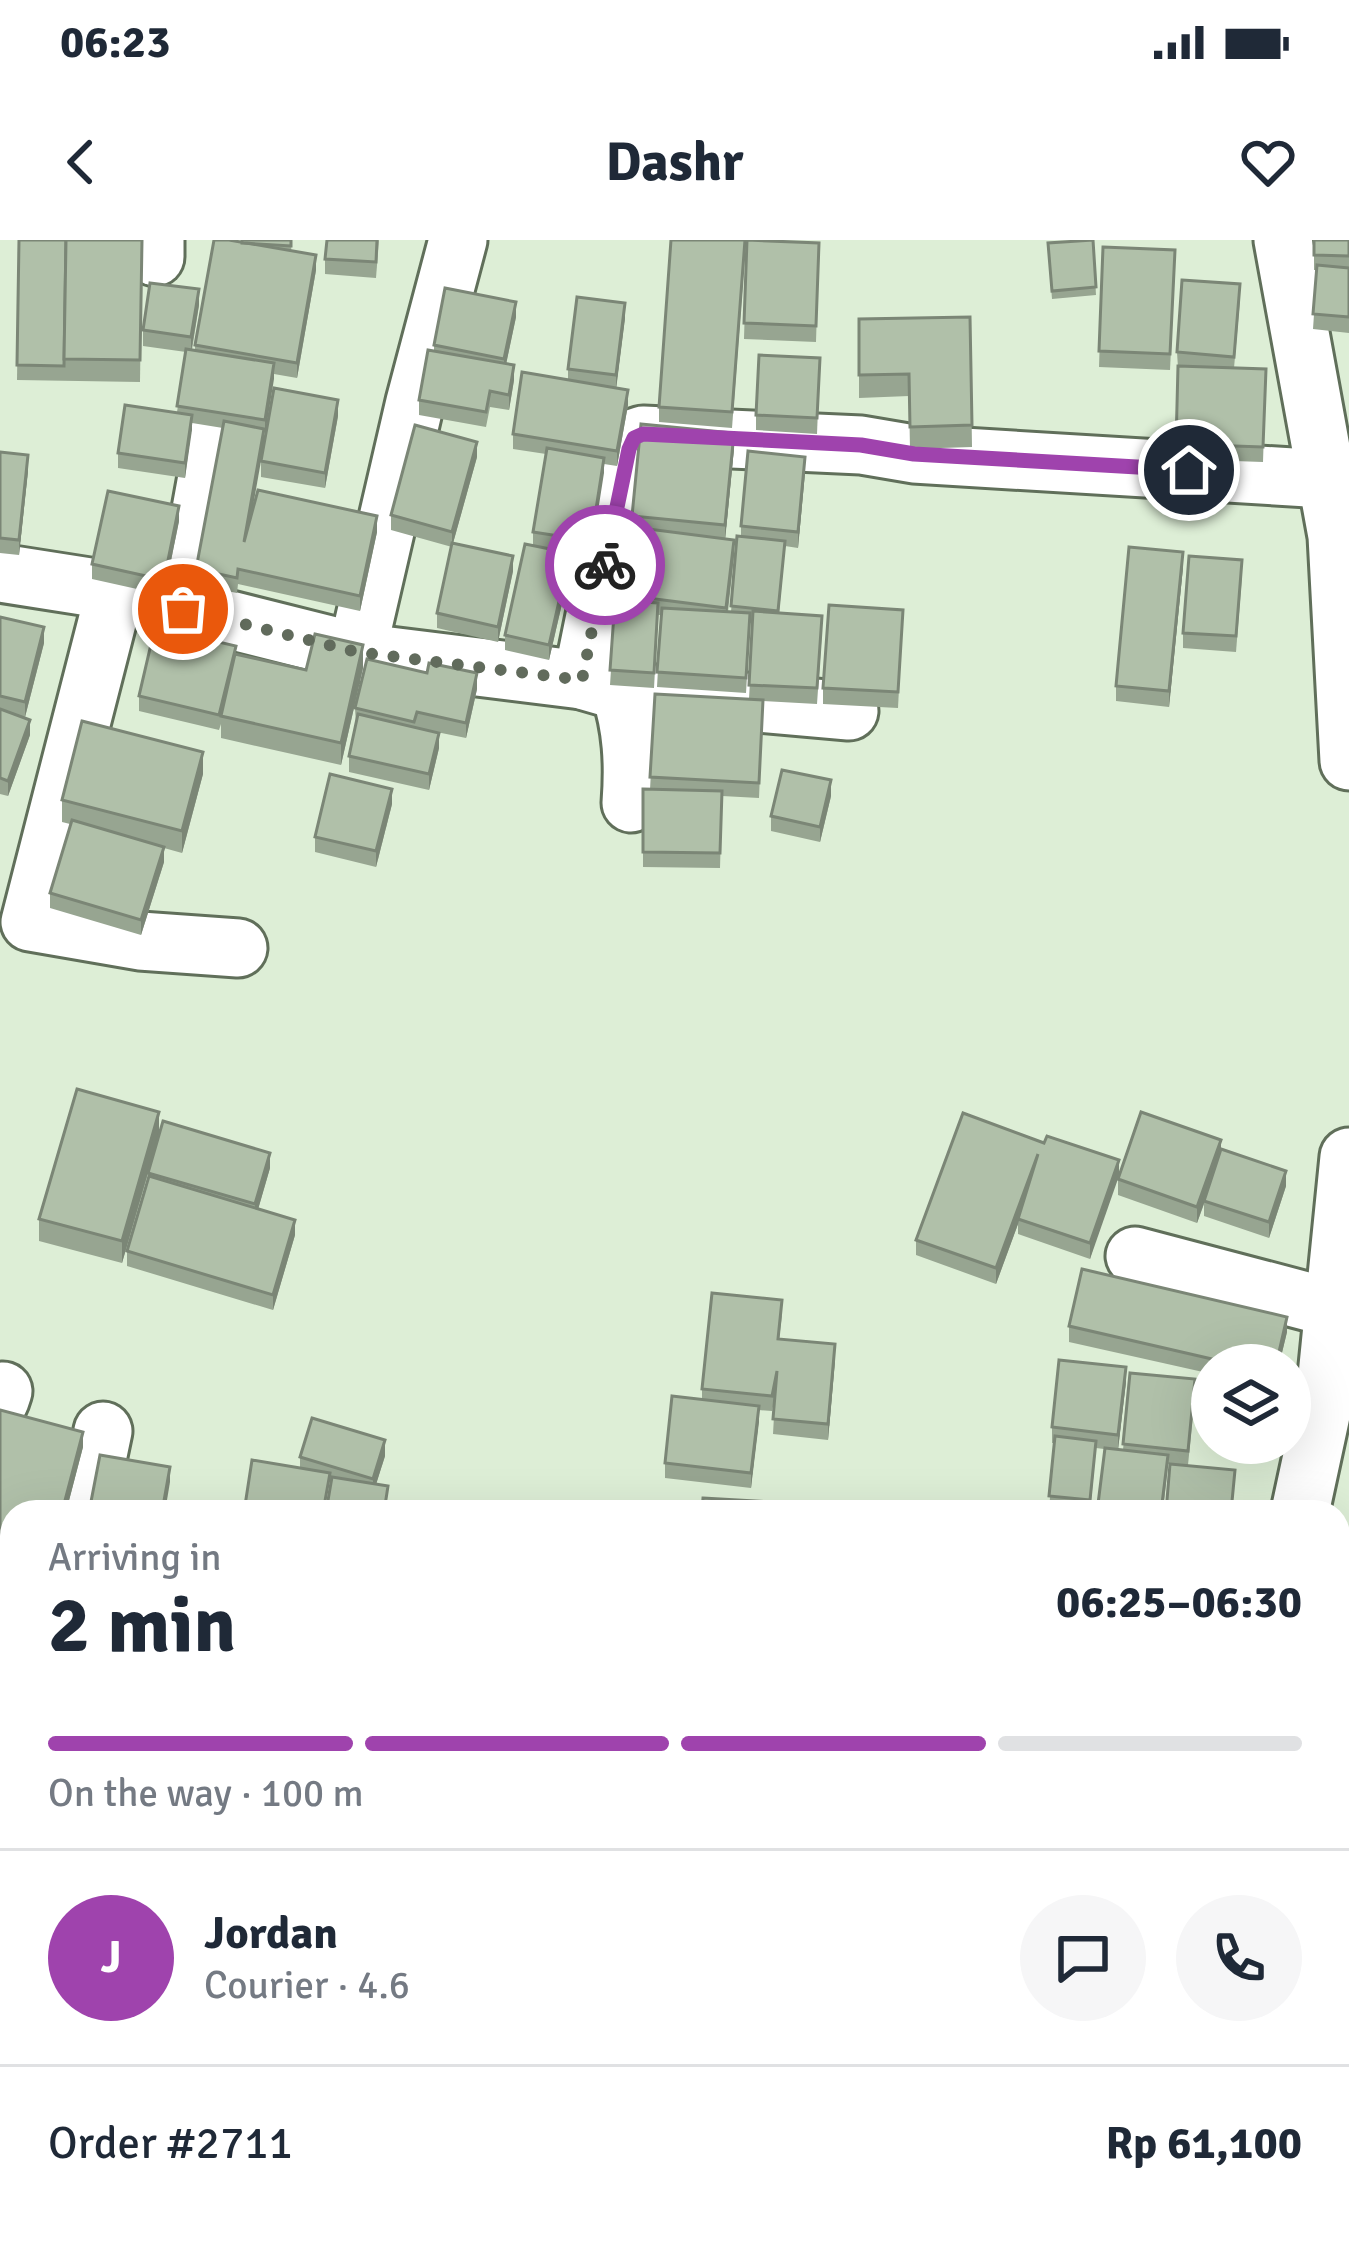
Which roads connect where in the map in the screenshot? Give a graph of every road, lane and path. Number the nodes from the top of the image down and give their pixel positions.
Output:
1 (458, 240) edge
2 (1282, 240) edge
3 (214, 437) edge
4 (1325, 479) junction
5 (1343, 535) edge
6 (0, 573) edge
7 (115, 591) junction
8 (183, 609) junction
9 (357, 652) junction
10 (601, 685) junction
11 (849, 711) edge
12 (1349, 760) edge
13 (632, 802) dead end
14 (15, 920) edge
15 (238, 948) dead end
16 (1349, 1156) edge
17 (1136, 1256) dead end
18 (1336, 1309) junction
19 (104, 1431) dead end
20 (89, 1500) edge
21 (1303, 1500) edge

1 - 9 street
2 - 4 street
3 - 8 street
4 - 5 street
4 - 10 street
5 - 12 street
6 - 7 street
7 - 8 street
7 - 14 street
8 - 9 street
9 - 10 street
10 - 11 street
10 - 13 street
14 - 15 street
16 - 18 street
17 - 18 street
18 - 21 street
19 - 20 street

